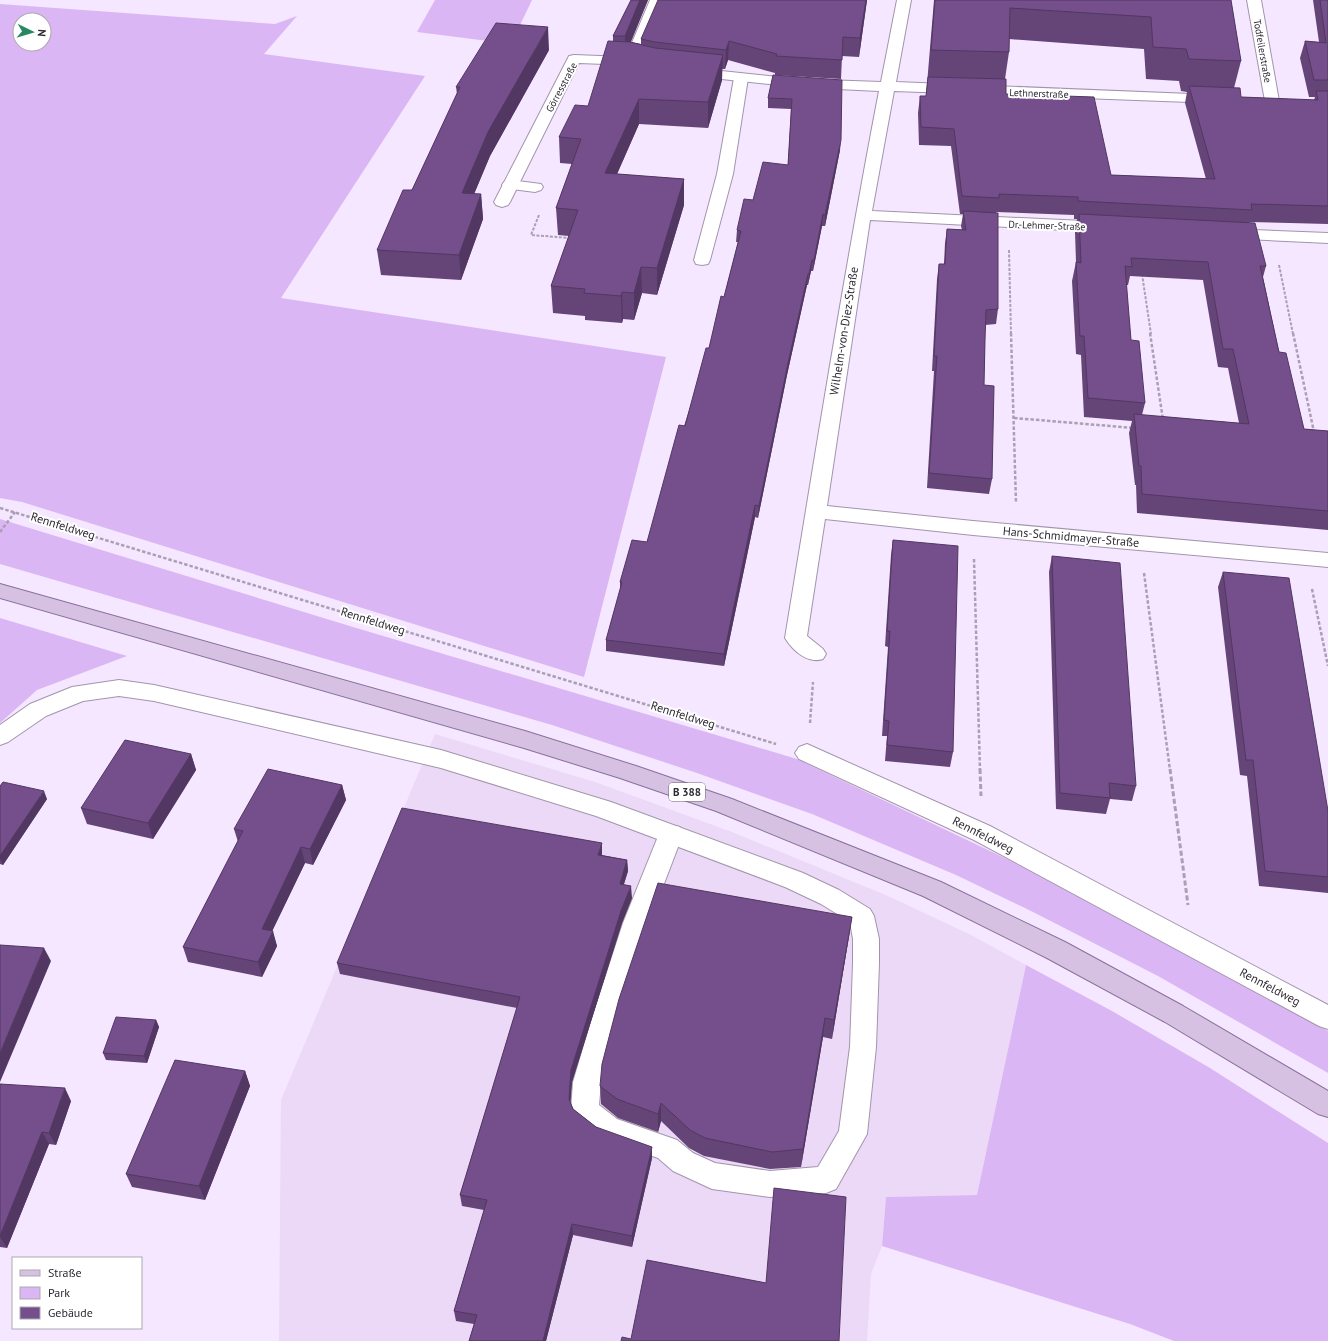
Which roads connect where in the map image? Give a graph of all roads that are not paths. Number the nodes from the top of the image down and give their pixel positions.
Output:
1 (657, 0) edge
2 (904, 0) edge
3 (1254, 0) edge
4 (678, 70) edge
5 (741, 78) junction
6 (888, 86) junction
7 (1233, 100) edge
8 (1257, 100) edge
9 (1272, 101) junction
10 (1288, 102) edge
11 (510, 185) junction
12 (535, 187) dead end
13 (502, 202) dead end
14 (863, 215) junction
15 (1119, 228) edge
16 (1212, 233) edge
17 (1328, 238) edge
18 (702, 260) dead end
19 (815, 511) junction
20 (1328, 560) edge
21 (0, 591) edge
22 (815, 654) road end
23 (0, 736) edge
24 (807, 753) road end
25 (671, 834) junction
26 (1328, 1018) edge
27 (1328, 1105) edge

1 - 11 street, Görresstraße
2 - 6 street, Wilhelm-von-Diez-Straße
3 - 9 street, Todfeilerstraße
4 - 5 street, Lethnerstraße
5 - 6 street, Lethnerstraße
5 - 18 street
6 - 7 street, Lethnerstraße
6 - 14 street, Wilhelm-von-Diez-Straße
8 - 9 street
9 - 10 street
11 - 12 street
11 - 13 street, Görresstraße
14 - 15 street, Dr.-Lehmer-Straße
14 - 19 street, Wilhelm-von-Diez-Straße
16 - 17 street
19 - 20 street, Hans-Schmidmayer-Straße
19 - 22 street, Wilhelm-von-Diez-Straße
21 - 27 main road, B 388
23 - 25 street
24 - 26 street, Rennfeldweg
25 - 25 street

